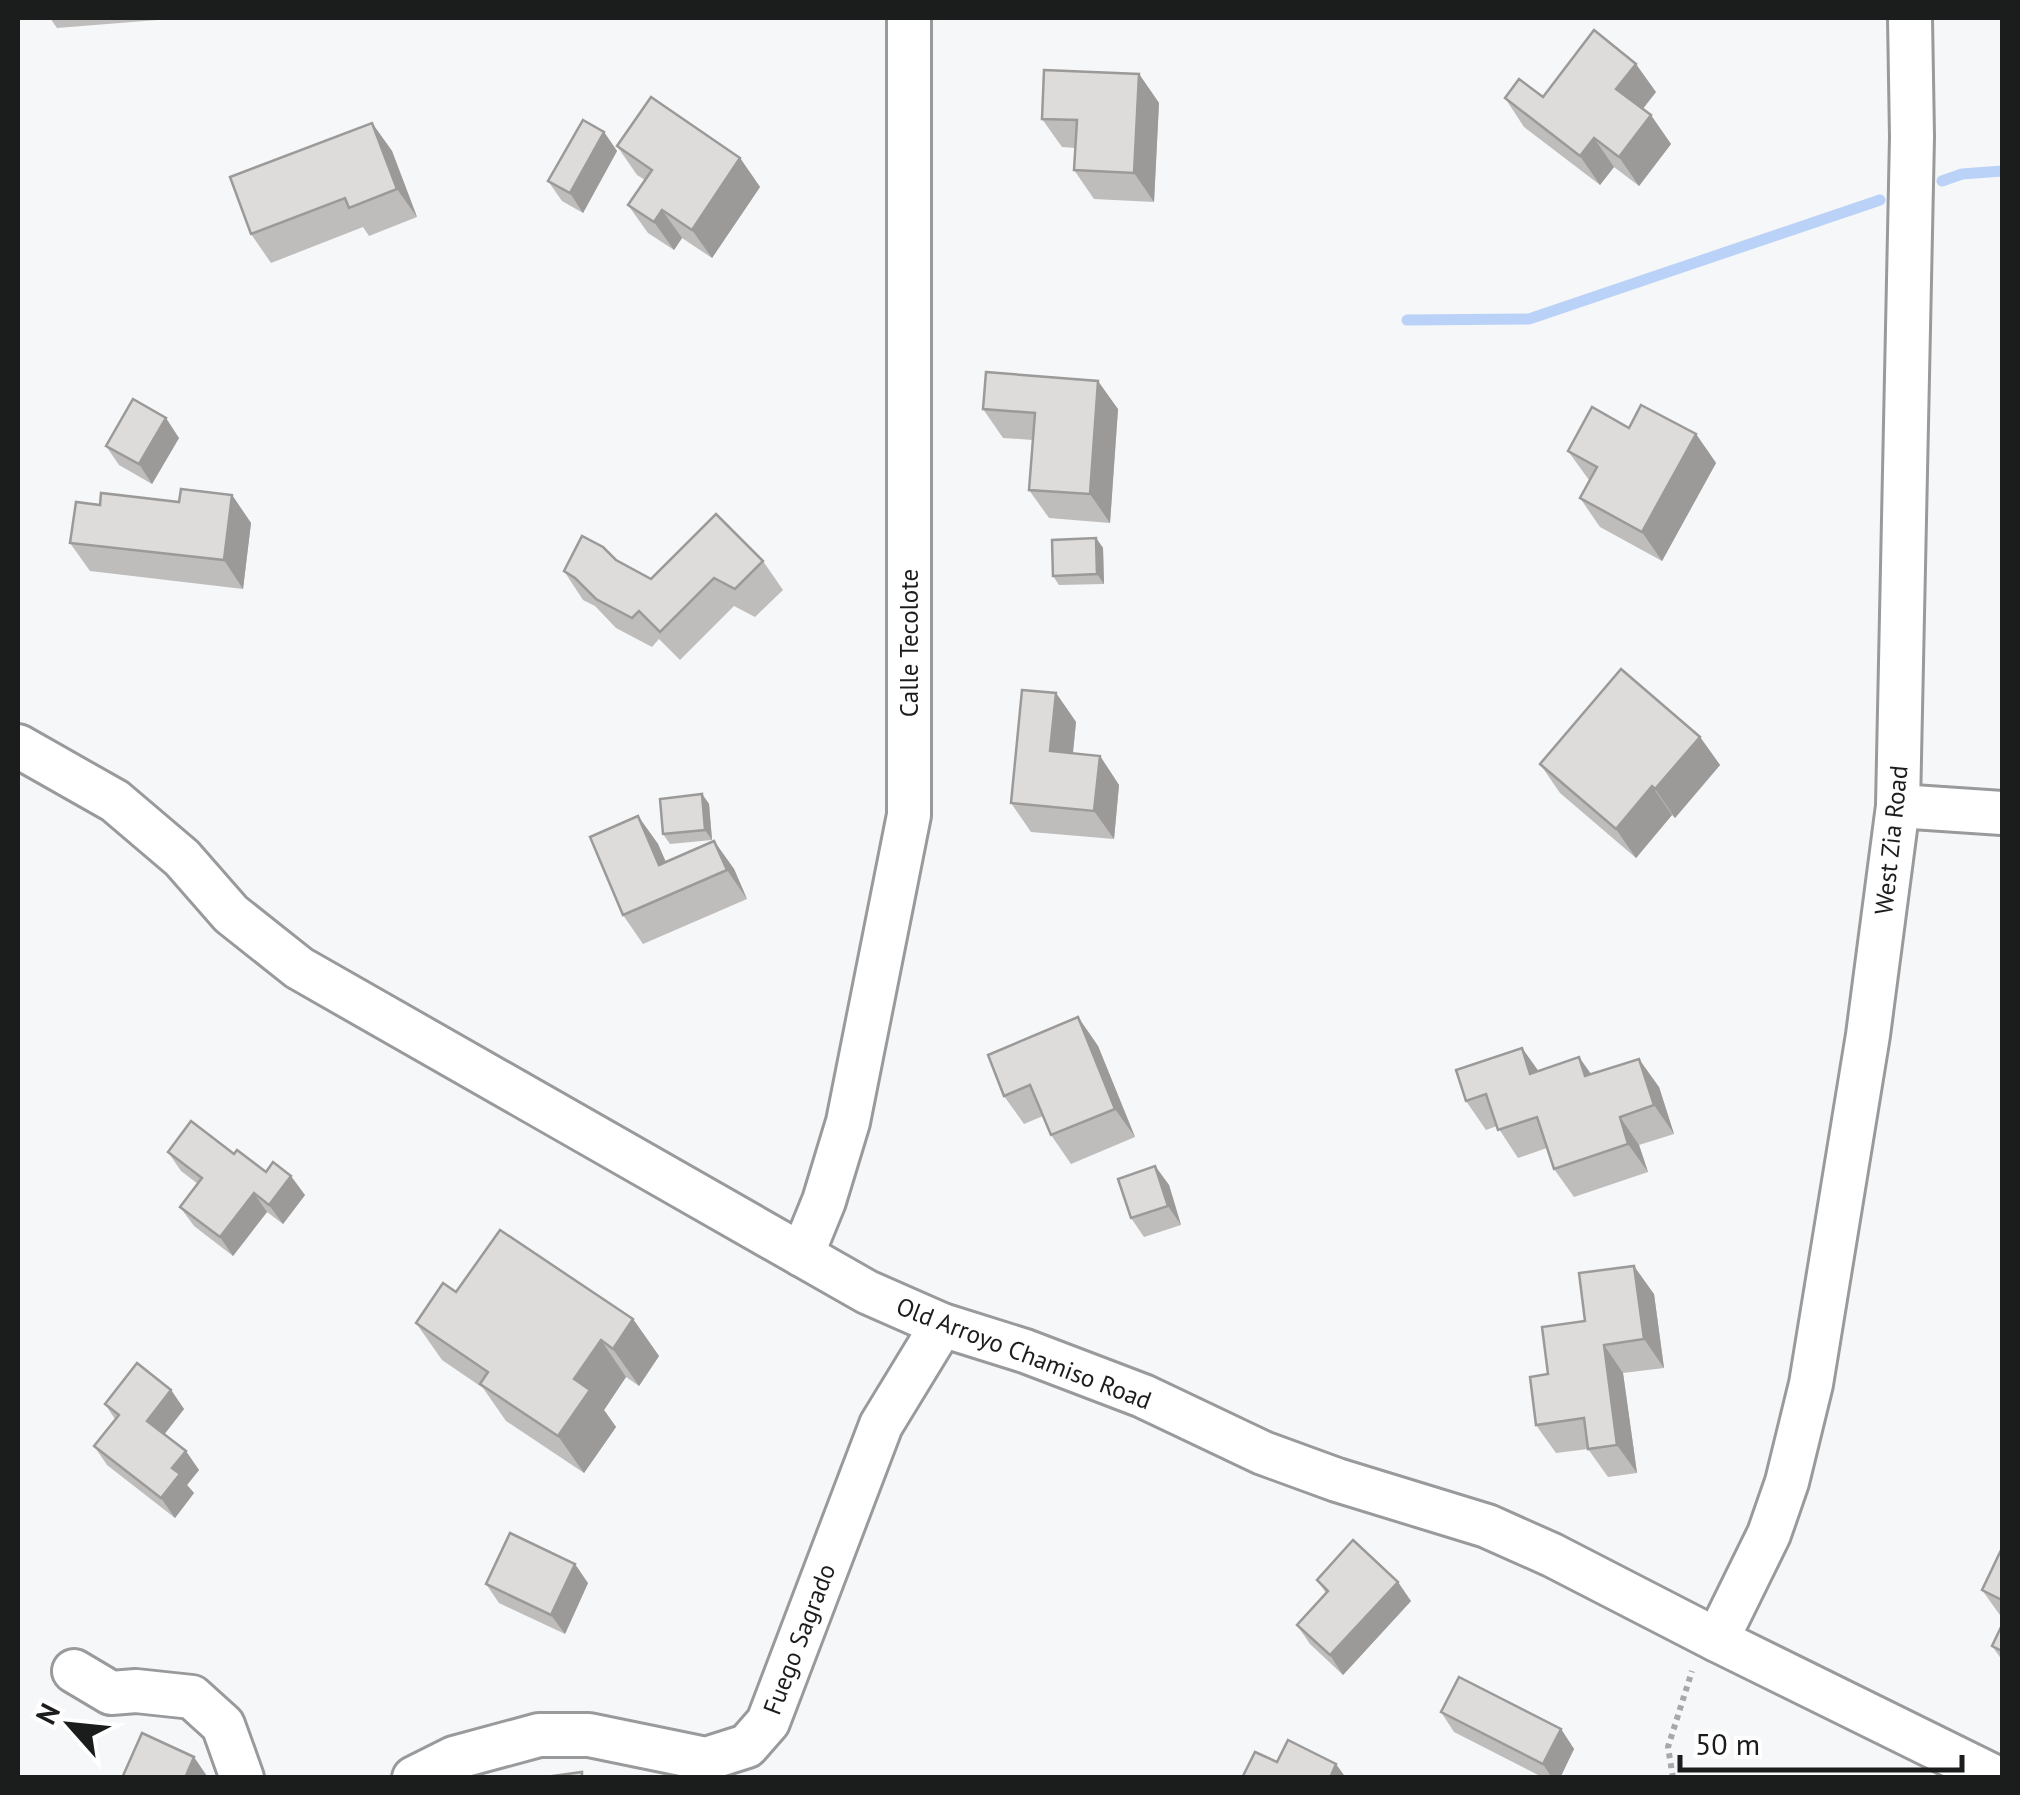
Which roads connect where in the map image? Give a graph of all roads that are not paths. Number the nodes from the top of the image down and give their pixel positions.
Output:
1 (908, 18) edge
2 (1910, 18) edge
3 (18, 746) edge
4 (1898, 806) junction
5 (2002, 813) edge
6 (802, 1255) junction
7 (942, 1325) junction
8 (1706, 1653) junction
9 (74, 1671) dead end
10 (242, 1778) edge
11 (414, 1778) edge
12 (1996, 1778) edge

1 - 6 street, Calle Tecolote
2 - 4 street, West Zia Road
3 - 6 street, Old Arroyo Chamiso Road
4 - 5 street
4 - 8 street, West Zia Road
6 - 7 street, Old Arroyo Chamiso Road
7 - 8 street, Old Arroyo Chamiso Road
7 - 11 street, Fuego Sagrado
8 - 12 street, Old Arroyo Chamiso Road
9 - 10 street

